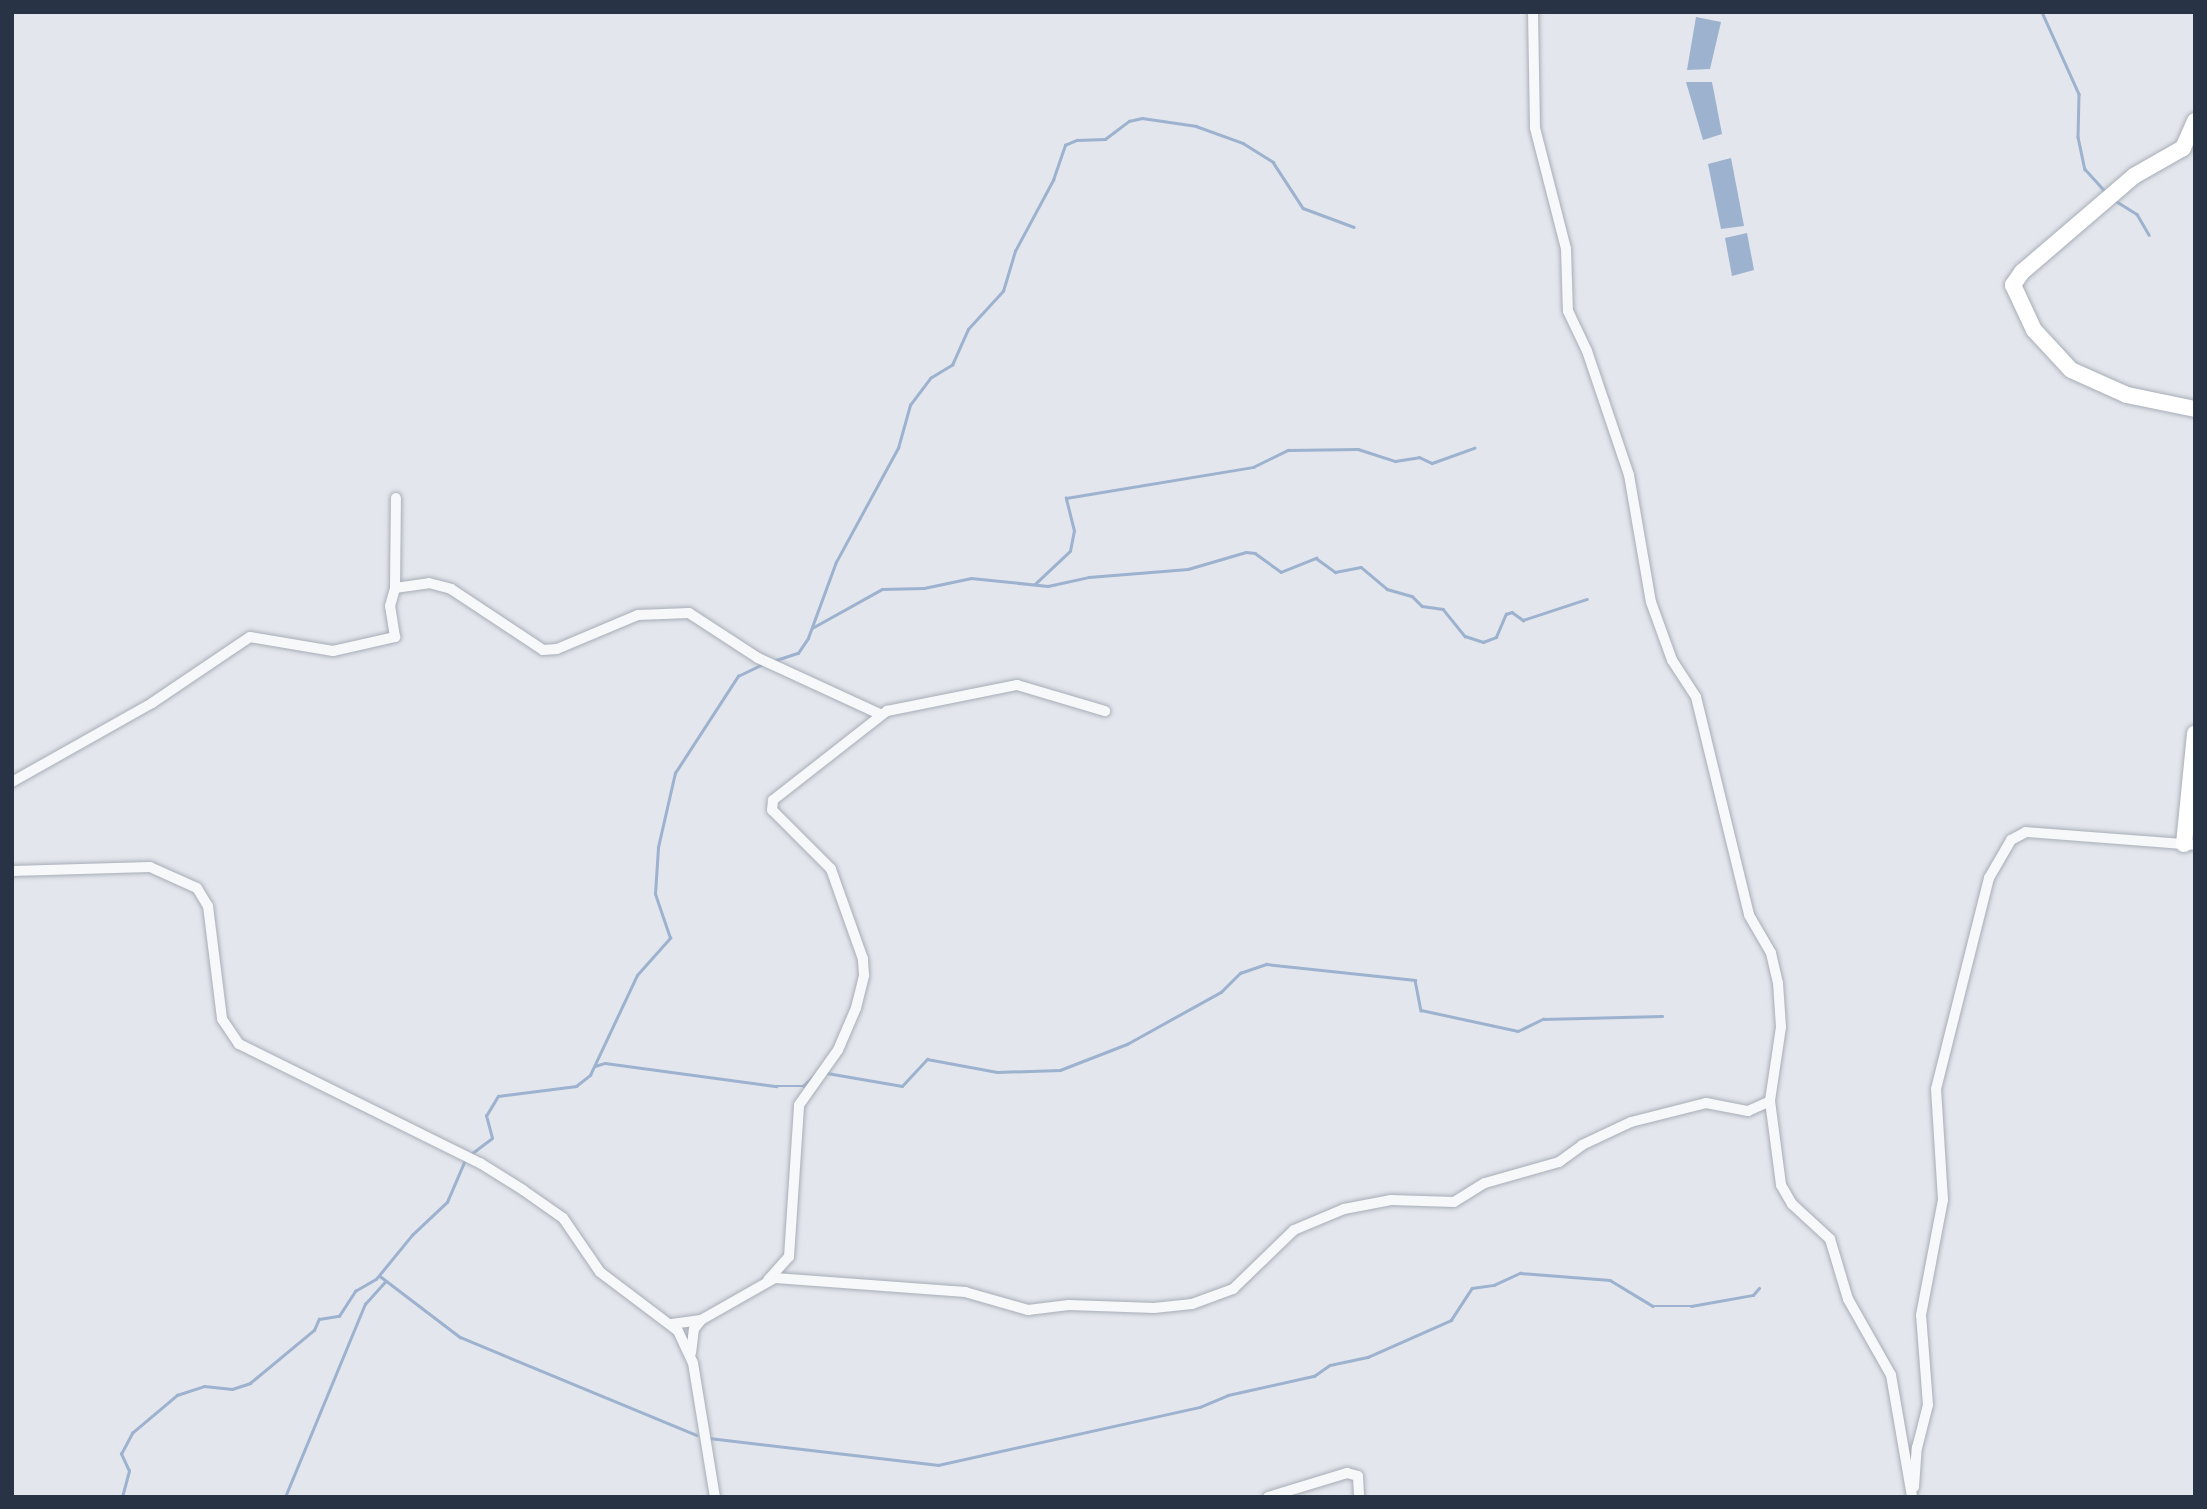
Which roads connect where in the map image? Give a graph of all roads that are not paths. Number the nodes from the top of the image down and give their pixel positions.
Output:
1 (1533, 12) edge
2 (2195, 121) edge
3 (2195, 409) edge
4 (396, 498) dead end
5 (395, 588) junction
6 (1105, 711) dead end
7 (880, 714) junction
8 (2195, 734) edge
9 (12, 782) edge
10 (2189, 845) edge
11 (12, 871) edge
12 (1770, 1101) junction
13 (767, 1281) junction
14 (701, 1320) junction
15 (672, 1324) junction
16 (691, 1354) junction
17 (715, 1497) edge
18 (1268, 1497) edge
19 (1359, 1497) edge
20 (1913, 1497) edge

1 - 12 street
2 - 3 street
4 - 5 street
5 - 7 street
5 - 9 street
6 - 7 street
7 - 13 street
8 - 10 street
10 - 20 street
11 - 15 street
12 - 13 street
12 - 20 street
13 - 14 street
14 - 15 street
14 - 16 street
15 - 16 street
16 - 17 street
18 - 19 street

